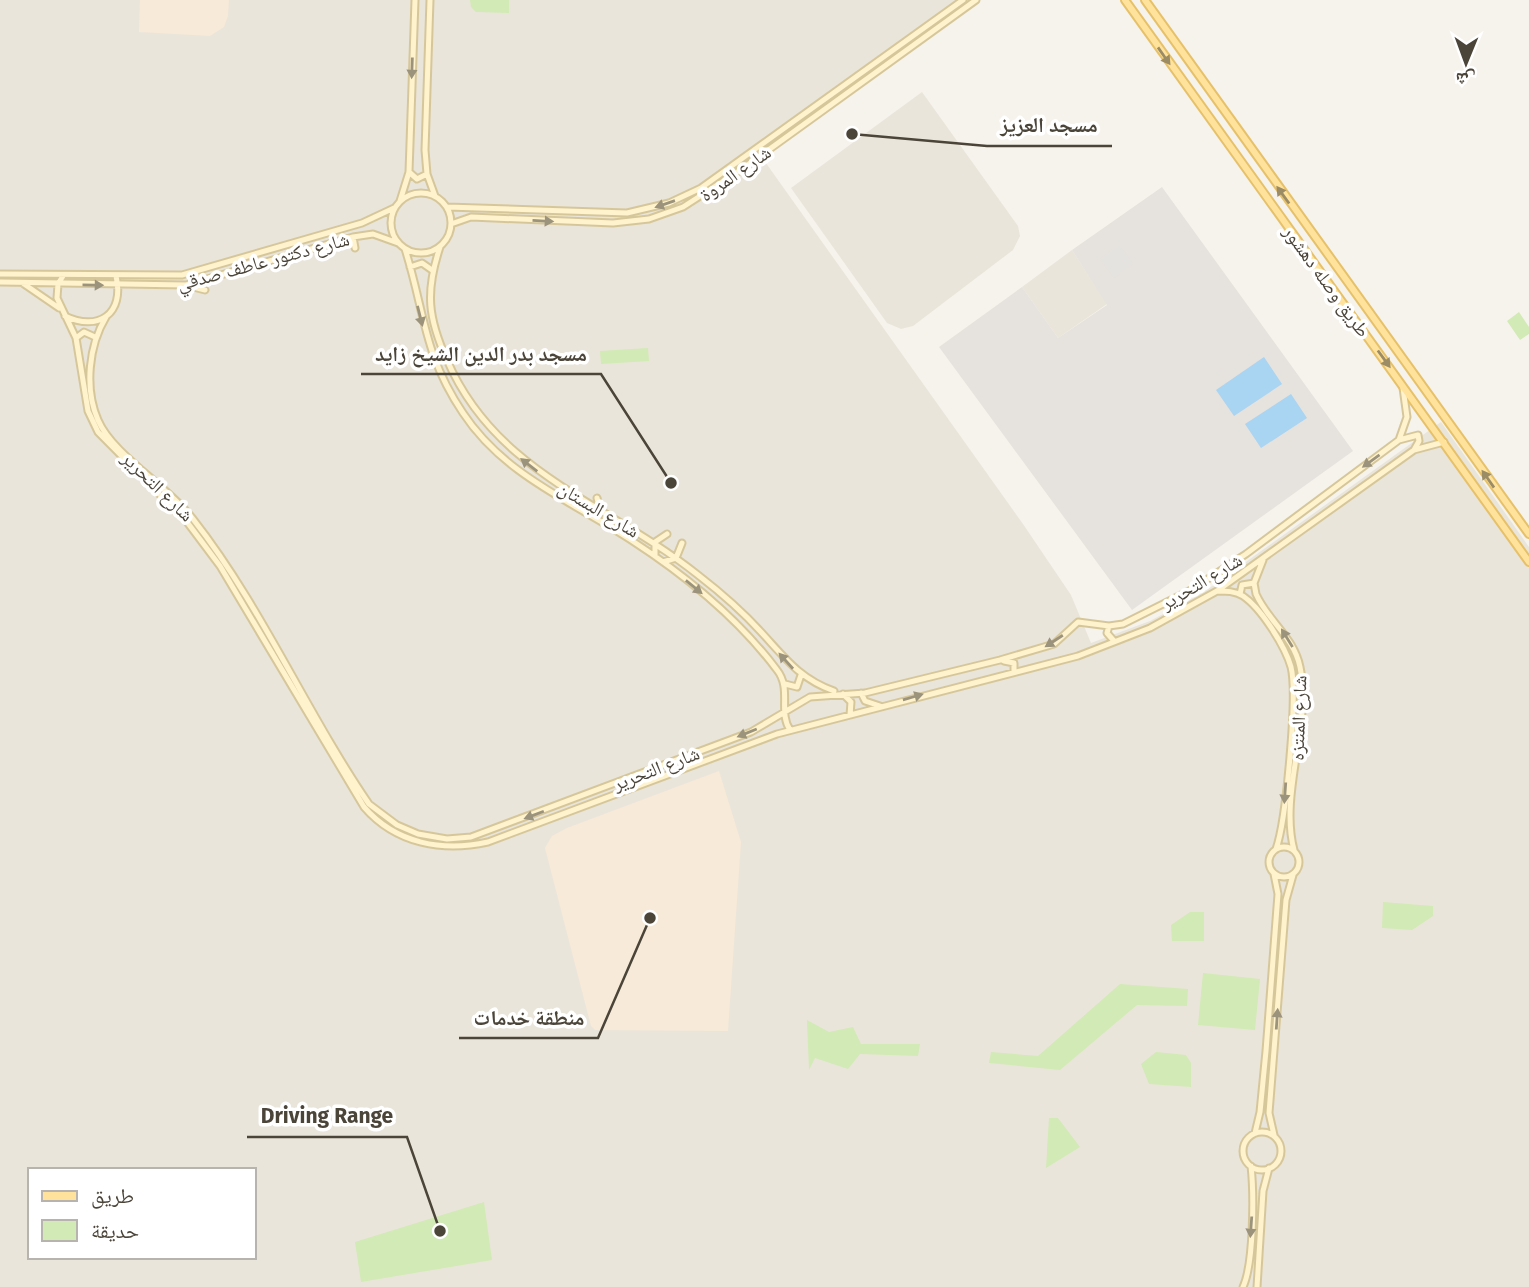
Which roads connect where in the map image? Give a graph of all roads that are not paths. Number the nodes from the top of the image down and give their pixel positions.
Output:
1 (415, 0) edge
2 (430, 0) edge
3 (963, 0) edge
4 (976, 0) edge
5 (1125, 0) edge
6 (1144, 0) edge
7 (427, 81) junction
8 (437, 82) dead end
9 (845, 84) junction
10 (850, 90) junction
11 (409, 172) junction
12 (427, 174) junction
13 (692, 194) junction
14 (435, 196) junction
15 (696, 200) junction
16 (400, 201) junction
17 (447, 207) junction
18 (394, 208) junction
19 (371, 220) junction
20 (452, 224) junction
21 (373, 234) junction
22 (353, 237) junction
23 (398, 243) junction
24 (440, 247) junction
25 (355, 248) dead end
26 (405, 249) junction
27 (410, 267) junction
28 (432, 270) junction
29 (0, 274) edge
30 (63, 275) junction
31 (116, 276) junction
32 (0, 282) edge
33 (21, 283) junction
34 (58, 284) junction
35 (119, 285) junction
36 (186, 285) junction
37 (414, 288) junction
38 (406, 289) dead end
39 (205, 290) dead end
40 (63, 313) junction
41 (106, 317) junction
42 (95, 337) junction
43 (76, 338) junction
44 (450, 349) dead end
45 (446, 358) junction
46 (1401, 384) junction
47 (451, 394) junction
48 (443, 399) dead end
49 (481, 417) junction
50 (474, 428) junction
51 (495, 436) junction
52 (1399, 440) junction
53 (1444, 442) junction
54 (489, 444) junction
55 (1414, 450) junction
56 (506, 461) junction
57 (501, 466) dead end
58 (597, 498) dead end
59 (1316, 503) junction
60 (600, 509) junction
61 (1326, 513) junction
62 (1295, 518) junction
63 (190, 520) junction
64 (1307, 527) junction
65 (667, 534) dead end
66 (1529, 534) edge
67 (656, 542) junction
68 (681, 543) dead end
69 (656, 557) junction
70 (676, 558) junction
71 (1264, 559) junction
72 (663, 562) junction
73 (1529, 562) edge
74 (241, 571) dead end
75 (234, 576) junction
76 (1254, 583) junction
77 (1217, 591) junction
78 (1240, 594) junction
79 (1268, 607) junction
80 (1259, 614) junction
81 (1109, 626) junction
82 (744, 632) junction
83 (737, 639) dead end
84 (1114, 641) junction
85 (1000, 660) junction
86 (1014, 673) junction
87 (801, 675) junction
88 (785, 684) junction
89 (861, 693) junction
90 (843, 694) junction
91 (880, 706) junction
92 (786, 710) junction
93 (850, 715) junction
94 (771, 722) junction
95 (790, 730) junction
96 (1290, 730) junction
97 (1298, 731) junction
98 (778, 734) junction
99 (615, 783) junction
100 (620, 792) junction
101 (387, 809) dead end
102 (381, 815) junction
103 (426, 840) junction
104 (1276, 849) junction
105 (1294, 850) junction
106 (1274, 874) junction
107 (1293, 875) junction
108 (1272, 953) junction
109 (1281, 953) junction
110 (1266, 1051) junction
111 (1274, 1052) junction
112 (1258, 1120) junction
113 (1270, 1122) junction
114 (1255, 1133) junction
115 (1274, 1135) junction
116 (1251, 1166) junction
117 (1269, 1168) junction
118 (1244, 1287) edge
119 (1255, 1287) edge

1 -> 11 street
2 - 7 street
3 - 9 street, شارع المروة
4 - 10 street, شارع المروة
5 -> 46 main road, طريق وصله دهشور
66 -> 6 main road, طريق وصله دهشور
7 - 8 street
7 - 12 street
9 - 10 street
9 - 13 street, شارع المروة
10 - 15 street, شارع المروة
11 - 12 street
11 - 16 street
12 - 14 street
13 - 15 street
13 -> 17 street, شارع المروة
14 - 16 street
14 - 17 street
20 -> 15 street, شارع المروة
16 - 18 street
17 - 20 street
18 - 19 street, شارع دكتور عاطف صدقي
18 - 23 street
19 - 21 street
19 - 31 street, شارع دكتور عاطف صدقي
20 - 24 street
21 - 22 street, شارع دكتور عاطف صدقي
21 - 23 street, شارع دكتور عاطف صدقي
22 - 25 street
22 - 36 street, شارع دكتور عاطف صدقي
23 - 26 street
24 - 26 street
24 - 28 street, شارع البستان
26 - 27 street, شارع البستان
27 - 28 street
27 - 37 street, شارع البستان
28 - 45 street, شارع البستان
29 - 30 street, شارع دكتور عاطف صدقي
30 - 31 street, شارع دكتور عاطف صدقي
30 - 34 street
31 - 35 street
32 - 33 street, شارع دكتور عاطف صدقي
33 - 34 street, شارع دكتور عاطف صدقي
33 - 40 street
34 -> 35 street, شارع دكتور عاطف صدقي
34 - 40 street
35 - 36 street, شارع دكتور عاطف صدقي
35 - 41 street, شارع التحرير
36 - 39 street
37 - 38 street
37 -> 47 street, شارع البستان
40 - 41 street
40 - 43 street, شارع التحرير
41 - 42 street, شارع التحرير
42 - 43 street
42 - 63 street, شارع التحرير
43 - 63 street, شارع التحرير
44 - 45 street
45 - 49 street, شارع البستان
46 - 52 street
46 - 53 main road, طريق وصله دهشور
47 - 48 street
47 - 50 street, شارع البستان
49 - 50 street
49 - 51 street, شارع البستان
50 - 54 street, شارع البستان
51 - 54 street
60 -> 51 street, شارع البستان
52 - 55 street
52 -> 59 street, شارع التحرير
53 - 55 street, شارع التحرير
53 - 73 main road, طريق وصله دهشور
54 - 56 street, شارع البستان
55 - 61 street, شارع التحرير
56 - 57 street
56 - 69 street, شارع البستان
58 - 60 street
59 - 61 street
59 - 62 street, شارع التحرير
60 - 67 street, شارع البستان
61 - 64 street, شارع التحرير
62 - 64 street
62 - 81 street, شارع التحرير
63 - 75 street, شارع التحرير
63 - 103 street, شارع التحرير
64 - 71 street, شارع التحرير
65 - 67 street
67 - 69 street
67 - 70 street, شارع البستان
68 - 70 street
69 - 72 street, شارع البستان
70 - 72 street
87 -> 70 street, شارع البستان
71 - 76 street
71 - 77 street, شارع التحرير
72 -> 82 street, شارع البستان
74 - 75 street
75 - 102 street, شارع التحرير
76 - 78 street
76 - 79 street, شارع المنتزه
77 - 78 street
77 - 84 street, شارع التحرير
78 - 80 street, شارع المنتزه
79 - 80 street
97 -> 79 street, شارع المنتزه
80 - 96 street, شارع المنتزه
81 - 84 street
81 -> 85 street, شارع التحرير
82 - 83 street
82 - 88 street, شارع البستان
84 - 86 street, شارع التحرير
85 - 86 street
85 - 89 street, شارع التحرير
91 -> 86 street, شارع التحرير
87 - 88 street
87 - 90 street, شارع البستان
88 - 92 street
89 - 90 street, شارع التحرير
89 - 91 street
90 - 92 street, شارع التحرير
90 - 93 street
91 - 93 street, شارع التحرير
92 - 94 street, شارع التحرير
92 - 95 street
93 - 95 street, شارع التحرير
94 - 98 street
94 -> 99 street, شارع التحرير
95 - 98 street, شارع التحرير
96 - 97 street
96 -> 104 street, شارع المنتزه
97 - 105 street, شارع المنتزه
98 - 100 street, شارع التحرير
99 - 100 street
99 -> 103 street, شارع التحرير
100 - 103 street, شارع التحرير
101 - 102 street
102 - 103 street, شارع التحرير
104 - 105 street
104 - 106 street
105 - 107 street
106 - 107 street
106 - 108 street
107 - 109 street
108 - 109 street
108 - 110 street
111 -> 109 street
110 - 111 street
110 - 112 street
111 - 113 street
112 - 113 street
112 - 114 street
113 - 115 street
114 - 115 street
114 - 116 street
115 - 117 street
116 - 117 street
116 -> 118 street
117 - 119 street
118 - 119 street

